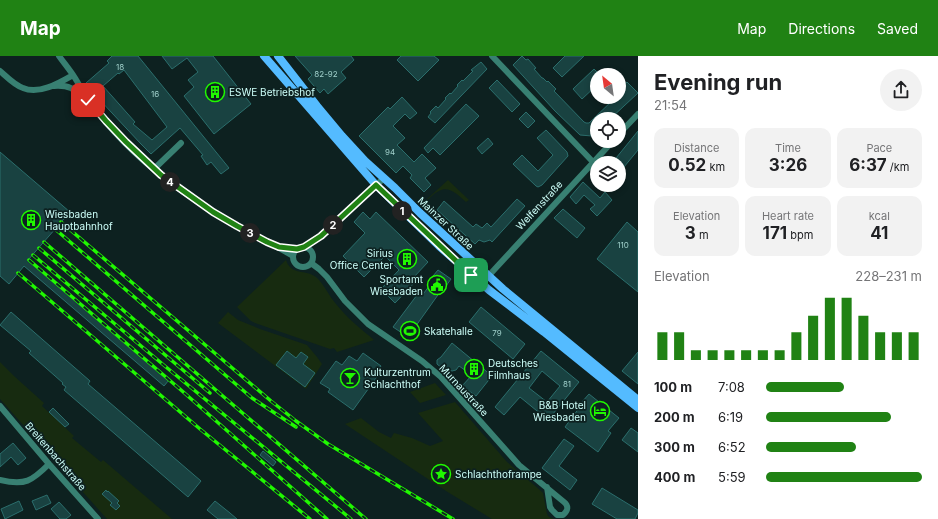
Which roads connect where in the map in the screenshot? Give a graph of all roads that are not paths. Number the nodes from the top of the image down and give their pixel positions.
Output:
1 (59, 56) edge
2 (264, 56) edge
3 (269, 56) edge
4 (278, 56) edge
5 (492, 56) edge
6 (0, 71) edge
7 (73, 75) junction
8 (286, 81) junction
9 (52, 86) junction
10 (88, 100) junction
11 (638, 114) edge
12 (626, 127) edge
13 (181, 144) dead end
14 (606, 148) edge
15 (599, 156) edge
16 (590, 159) edge
17 (590, 165) edge
18 (154, 169) junction
19 (384, 178) junction
20 (376, 185) junction
21 (321, 236) junction
22 (279, 247) junction
23 (304, 247) junction
24 (297, 249) junction
25 (312, 252) junction
26 (293, 256) junction
27 (311, 263) junction
28 (488, 276) junction
29 (481, 284) junction
30 (638, 400) edge
31 (0, 406) edge
32 (638, 408) edge
33 (49, 464) junction
34 (0, 480) edge
35 (546, 487) junction
36 (98, 519) edge

1 - 7 street
2 - 8 main road, Mainzer Straße
3 - 8 street, Mainzer Straße
4 - 19 main road, Mainzer Straße
5 - 16 street
6 - 9 street
7 - 9 street
7 - 10 street
8 - 20 main road, Mainzer Straße
9 - 10 street
10 - 18 street
11 - 12 street
13 - 18 street
14 - 15 street, Welfenstraße
17 - 28 street, Welfenstraße
18 - 22 street
19 - 20 street
19 - 28 main road, Mainzer Straße
20 - 21 street
20 - 29 main road, Mainzer Straße
21 - 23 street
21 - 25 street
22 - 24 street
22 - 26 street
23 - 24 street
23 - 25 street
24 - 26 street
25 - 27 street
26 - 27 street
27 - 35 street, Murnaustraße
28 - 29 street, Welfenstraße
28 - 30 main road, Mainzer Straße
29 - 32 main road, Mainzer Straße
31 - 33 street, Breitenbachstraße
33 - 34 street
33 - 36 street, Breitenbachstraße
35 - 35 street, Murnaustraße

